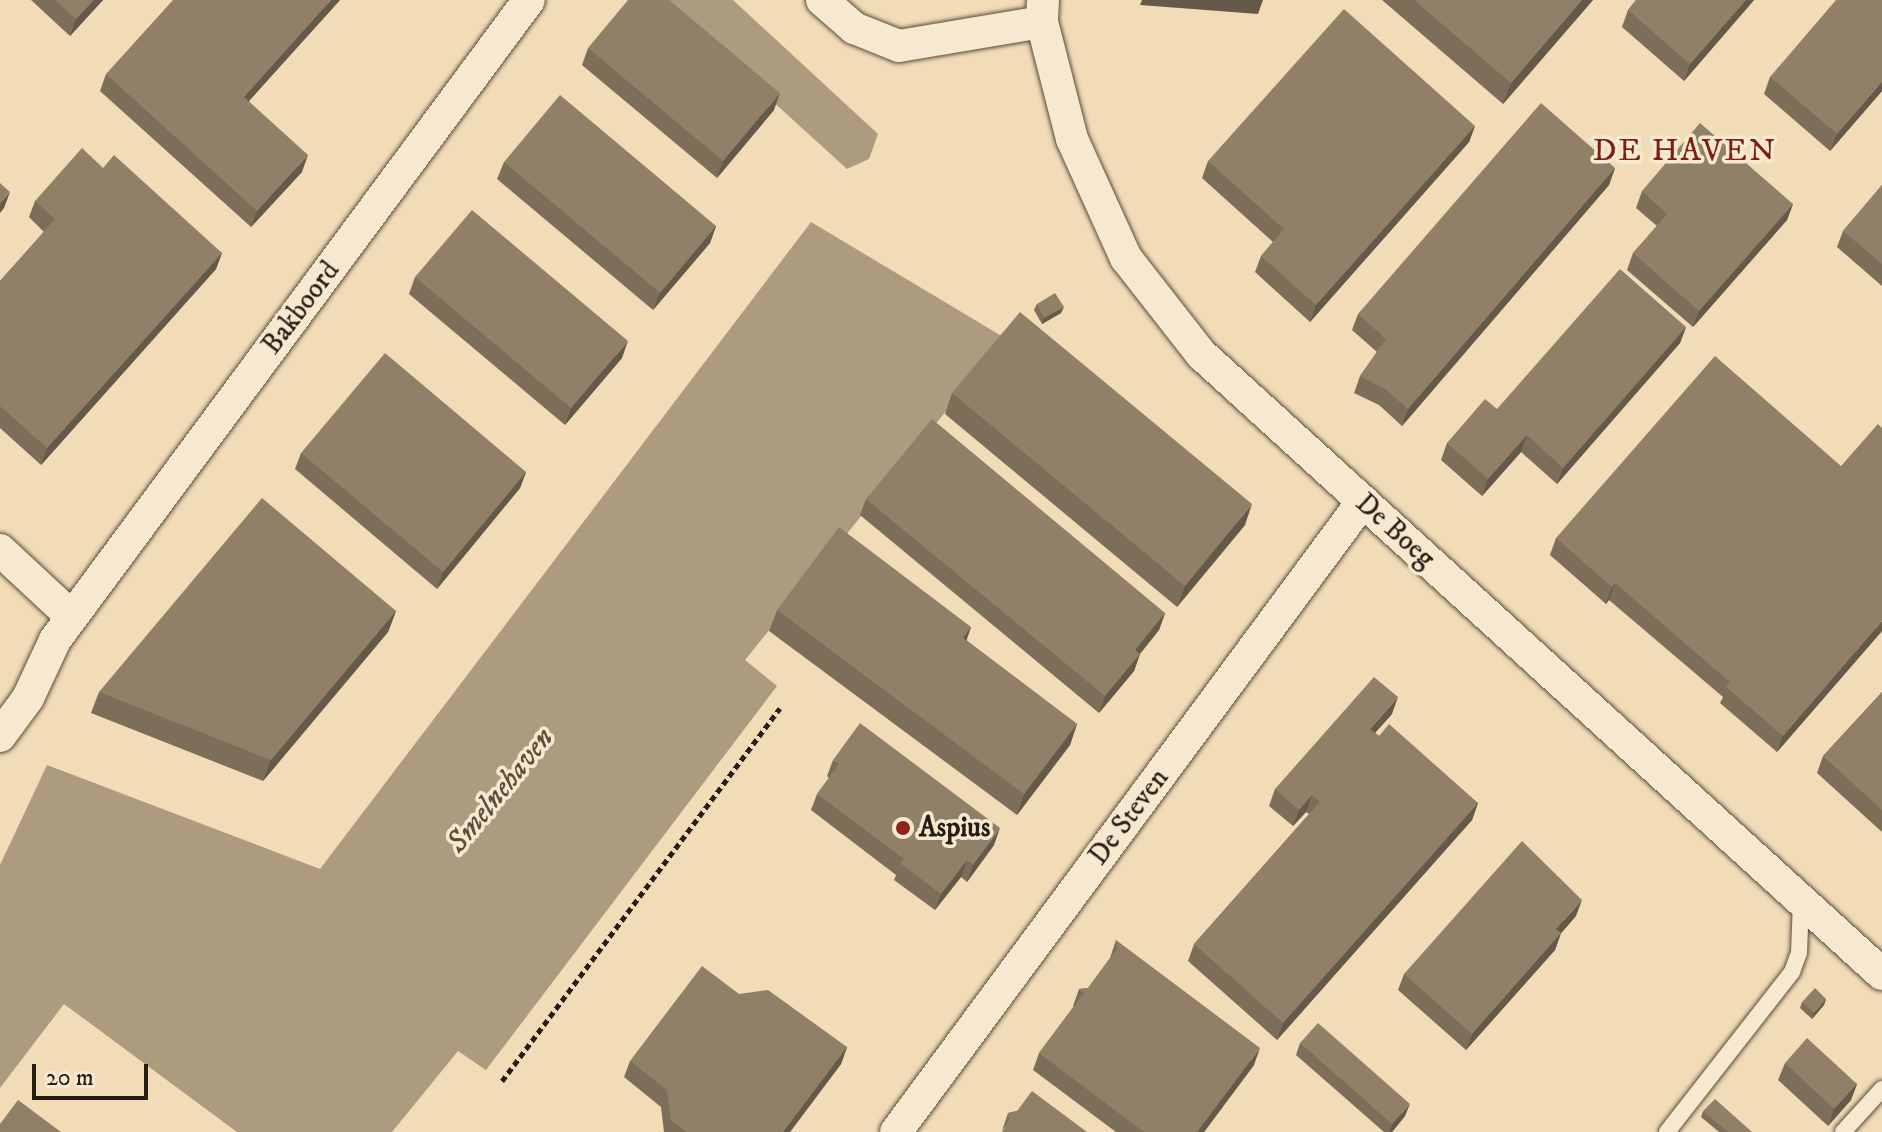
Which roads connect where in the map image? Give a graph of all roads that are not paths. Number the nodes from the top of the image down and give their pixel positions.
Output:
1 (529, 0) edge
2 (822, 0) edge
3 (1042, 11) edge
4 (1363, 501) junction
5 (0, 550) edge
6 (72, 617) junction
7 (0, 736) edge
8 (1801, 900) junction
9 (1882, 974) edge
10 (1882, 1089) edge
11 (896, 1132) edge
12 (1667, 1132) edge
13 (1843, 1132) edge

1 - 6 street, Bakboord
2 - 3 street
3 - 4 street, De Boeg
4 - 8 street, De Boeg
4 - 11 street, De Steven
5 - 6 street
6 - 7 street, Bakboord
8 - 9 street, De Boeg
8 - 12 lane
10 - 13 lane

